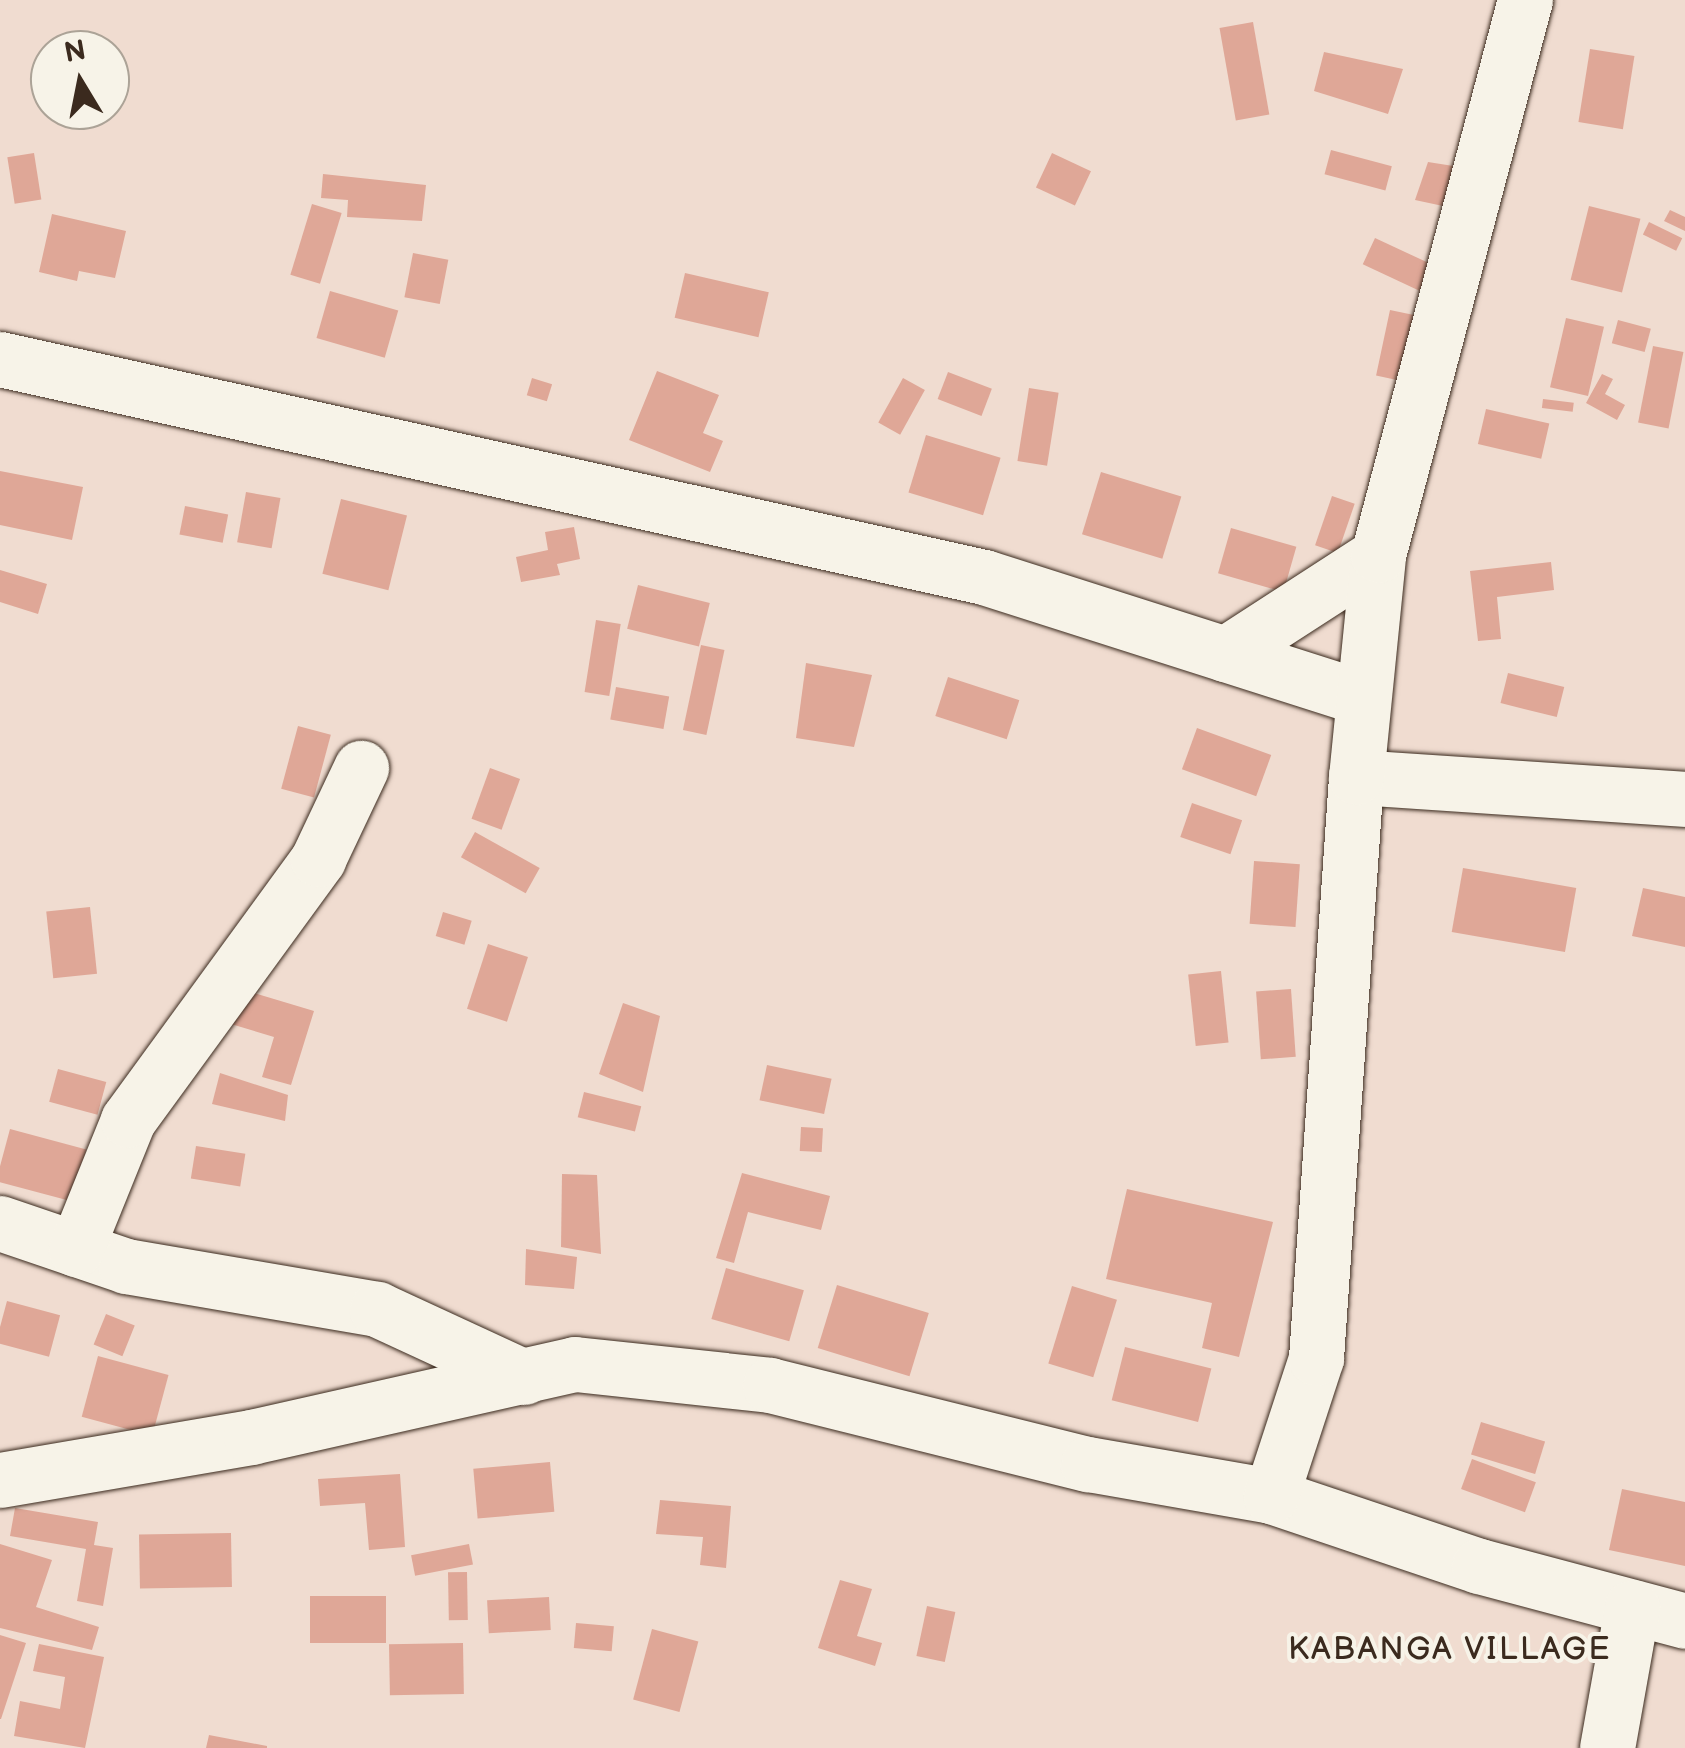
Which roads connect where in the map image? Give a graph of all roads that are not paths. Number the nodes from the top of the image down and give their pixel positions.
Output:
1 (1526, 0) edge
2 (0, 358) edge
3 (1378, 555) junction
4 (1226, 654) junction
5 (1363, 698) junction
6 (361, 768) dead end
7 (1356, 777) junction
8 (1685, 799) edge
9 (0, 1223) edge
10 (76, 1248) junction
11 (524, 1376) junction
12 (0, 1480) edge
13 (1271, 1496) junction
14 (1632, 1607) junction
15 (1685, 1621) edge
16 (1608, 1748) edge

1 - 3 street
2 - 4 street
3 - 4 street
3 - 5 street
4 - 5 street
5 - 7 street
6 - 10 street
7 - 8 street
7 - 13 street
9 - 10 street
10 - 11 street
11 - 12 street
11 - 13 street
13 - 14 street
14 - 15 street
14 - 16 street

